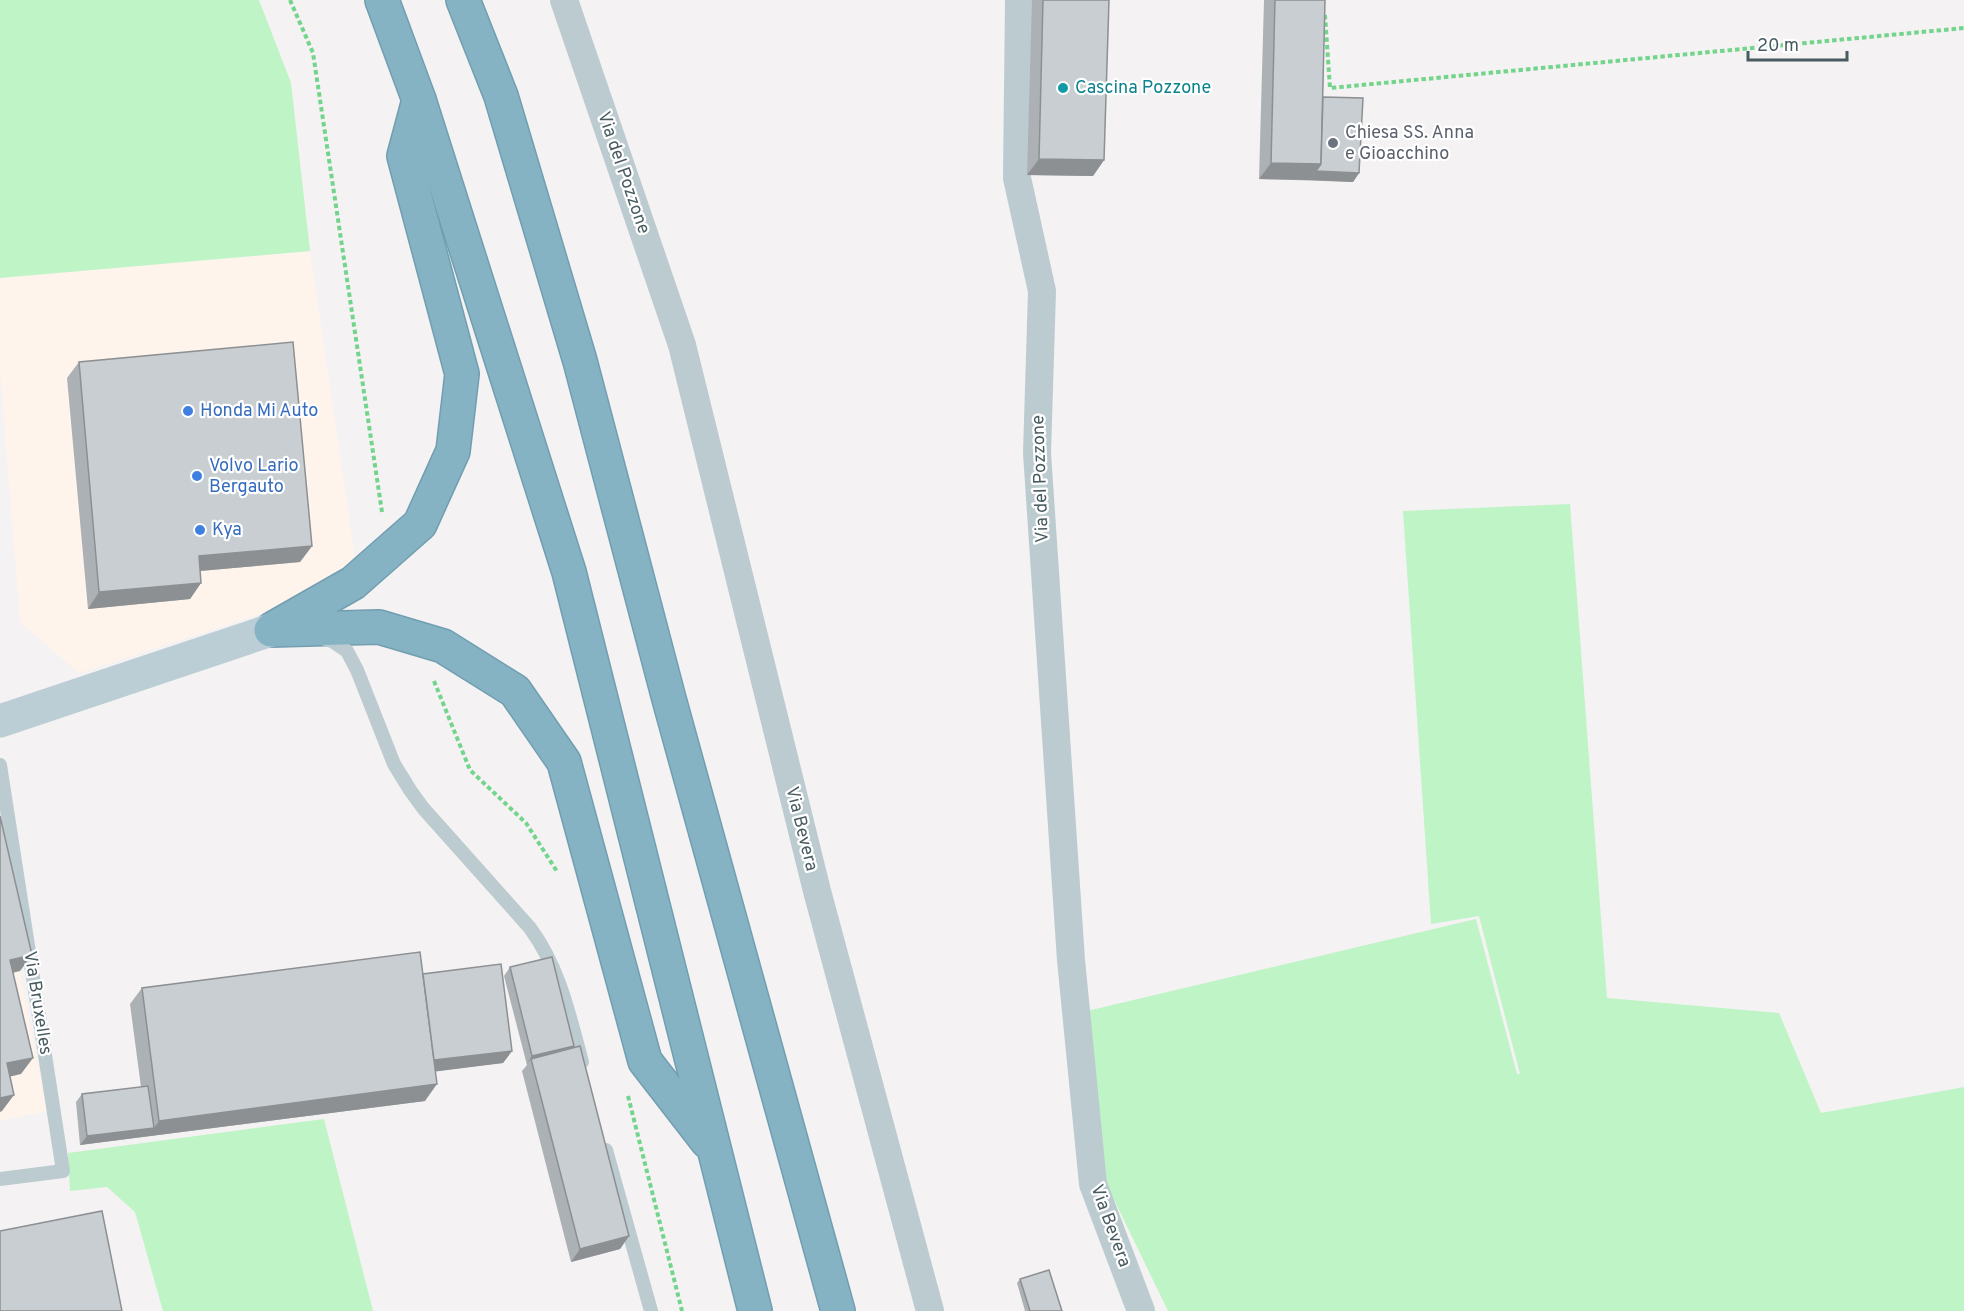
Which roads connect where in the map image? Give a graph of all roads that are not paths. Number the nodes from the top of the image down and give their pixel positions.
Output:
1 (382, 0) edge
2 (463, 0) edge
3 (564, 0) edge
4 (1019, 0) edge
5 (419, 100) junction
6 (682, 345) joint
7 (271, 630) junction
8 (0, 721) edge
9 (0, 765) edge
10 (1071, 960) joint
11 (585, 1074) edge
12 (604, 1141) edge
13 (716, 1152) junction
14 (797, 1161) junction
15 (0, 1179) edge
16 (651, 1311) edge
17 (755, 1311) edge
18 (838, 1311) edge
19 (859, 1311) edge
20 (930, 1311) edge
21 (1141, 1311) edge

1 - 5 highway
2 - 14 highway
3 - 6 street, Via del Pozzone
4 - 10 street, Via del Pozzone
5 - 7 highway
5 - 13 highway
6 - 20 street, Via Bevera
7 - 8 street
7 - 11 lane
7 - 13 highway
9 - 15 lane, Via Bruxelles
10 - 21 street, Via Bevera
12 - 16 lane
13 - 17 highway
14 - 18 highway
14 - 19 highway

